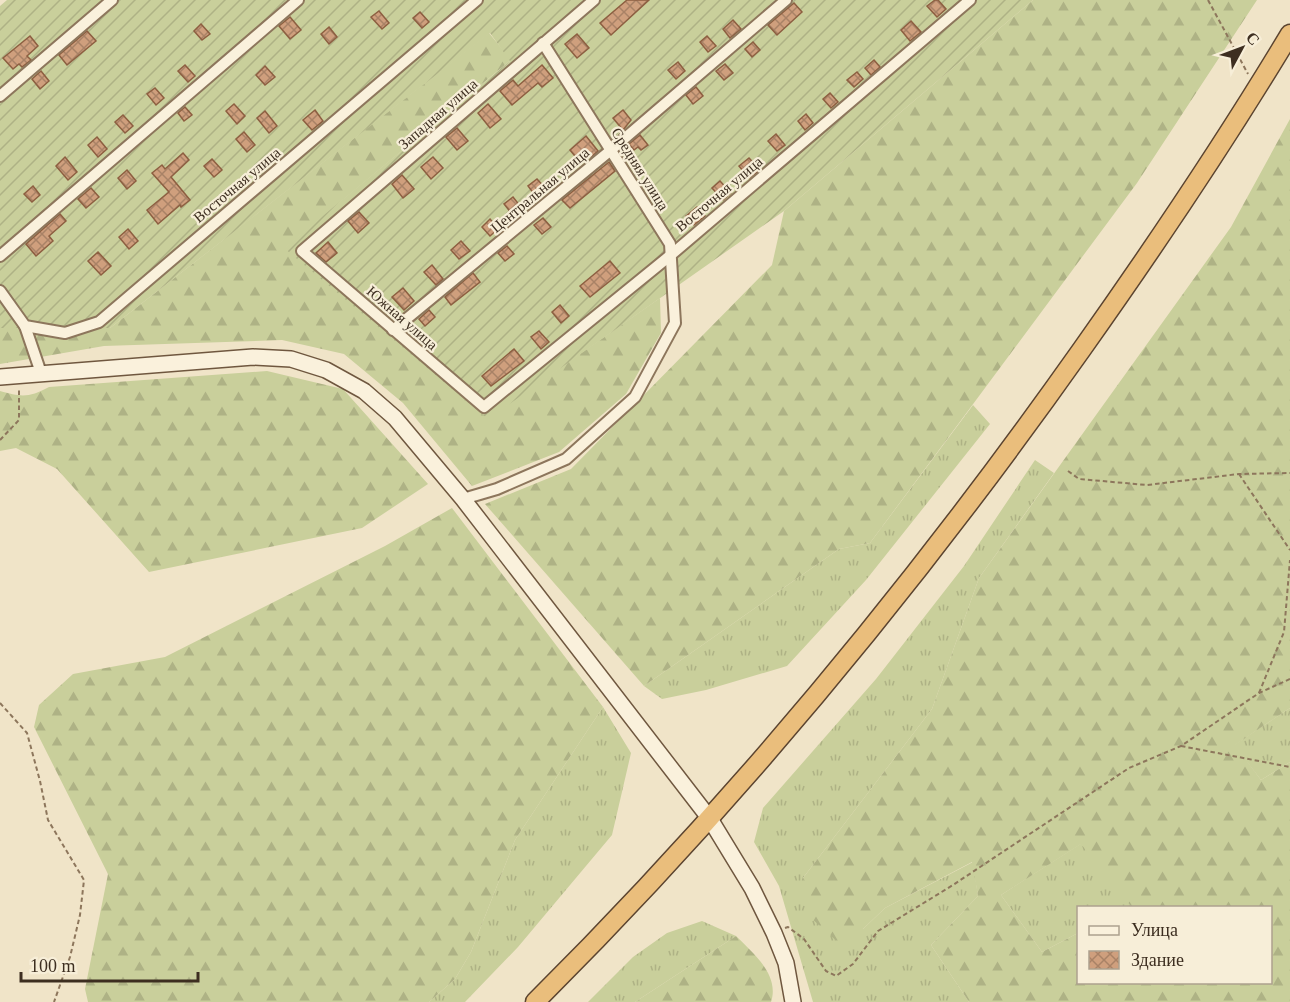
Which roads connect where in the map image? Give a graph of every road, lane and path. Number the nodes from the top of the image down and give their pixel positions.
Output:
1 (112, 0) edge
2 (298, 0) edge
3 (477, 0) edge
4 (594, 0) edge
5 (786, 0) edge
6 (970, 0) edge
7 (1208, 0) edge
8 (1290, 34) edge
9 (543, 43) junction
10 (1257, 90) junction
11 (0, 96) edge
12 (611, 150) junction
13 (302, 251) joint
14 (672, 254) junction
15 (0, 255) edge
16 (0, 291) edge
17 (25, 326) junction
18 (393, 330) junction
19 (41, 373) junction
20 (19, 375) junction
21 (0, 377) edge
22 (484, 407) joint
23 (0, 440) edge
24 (1068, 471) dead end
25 (1290, 473) edge
26 (1239, 474) junction
27 (463, 499) junction
28 (1290, 550) edge
29 (1290, 560) edge
30 (1290, 679) edge
31 (1259, 693) junction
32 (0, 703) edge
33 (1181, 746) junction
34 (1290, 767) edge
35 (710, 819) junction
36 (774, 933) junction
37 (54, 1002) edge
38 (536, 1002) edge
39 (793, 1002) edge

1 - 11 street
2 - 15 street
3 - 17 street, Восточная улица
4 - 9 street, Западная улица
5 - 12 street, Центральная улица
6 - 14 street, Восточная улица
7 - 10 path
8 - 10 highway
9 - 12 street, Средняя улица
9 - 13 street, Западная улица
10 - 35 highway
12 - 14 street, Средняя улица
12 - 18 street, Центральная улица
13 - 18 street, Южная улица
14 - 22 street, Восточная улица
14 - 27 street, Средняя улица
16 - 17 street
17 - 19 street
18 - 22 street, Южная улица
19 - 20 main road
19 - 27 main road
20 - 21 main road
20 - 23 path
24 - 26 path
25 - 26 path
26 - 28 path
27 - 35 main road
29 - 31 path
30 - 31 path
31 - 33 path
32 - 37 path
33 - 34 path
33 - 36 path
35 - 36 main road
35 - 38 highway
36 - 39 main road

